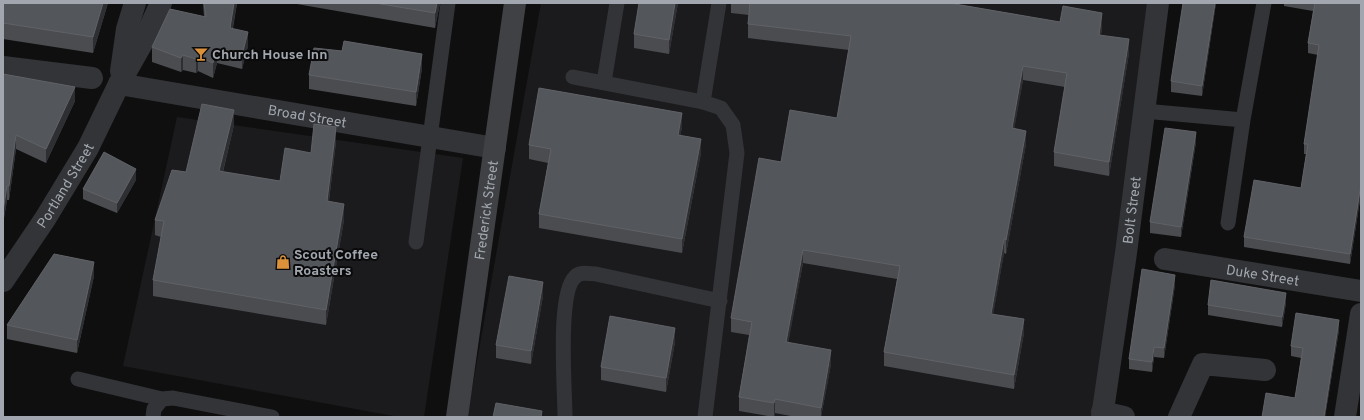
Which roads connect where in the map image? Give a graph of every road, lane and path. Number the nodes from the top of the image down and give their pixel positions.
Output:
1 (135, 3) edge
2 (161, 3) edge
3 (448, 3) edge
4 (515, 3) edge
5 (617, 3) edge
6 (719, 3) edge
7 (1158, 3) edge
8 (1264, 3) edge
9 (3, 67) edge
10 (573, 77) dead end
11 (92, 78) dead end
12 (604, 82) junction
13 (119, 84) junction
14 (704, 102) junction
15 (1144, 111) junction
16 (1243, 120) junction
17 (429, 137) junction
18 (494, 148) junction
19 (1228, 223) dead end
20 (416, 242) dead end
21 (1165, 259) dead end
22 (3, 281) edge
23 (1361, 291) edge
24 (720, 301) junction
25 (1361, 314) edge
26 (1265, 370) dead end
27 (78, 379) dead end
28 (162, 399) junction
29 (1102, 415) edge
30 (153, 417) edge
31 (272, 417) edge
32 (458, 417) edge
33 (565, 417) edge
34 (705, 417) edge
35 (1124, 417) edge
36 (1179, 417) edge
37 (1345, 417) edge

1 - 13 street, Portland Street
2 - 13 street, Portland Street
3 - 17 lane
4 - 18 street, Frederick Street
5 - 12 lane
6 - 14 lane
7 - 15 street, Bolt Street
8 - 16 lane
9 - 11 street
10 - 12 lane
12 - 14 lane
13 - 17 street, Broad Street
13 - 22 street, Portland Street
14 - 24 lane
15 - 16 lane
15 - 29 street, Bolt Street
16 - 19 lane
17 - 18 street, Broad Street
17 - 20 lane
18 - 32 street, Frederick Street
21 - 23 street, Duke Street
24 - 33 lane
24 - 34 lane
25 - 37 street
26 - 36 street
27 - 28 lane
28 - 30 lane
28 - 31 lane
29 - 35 street

